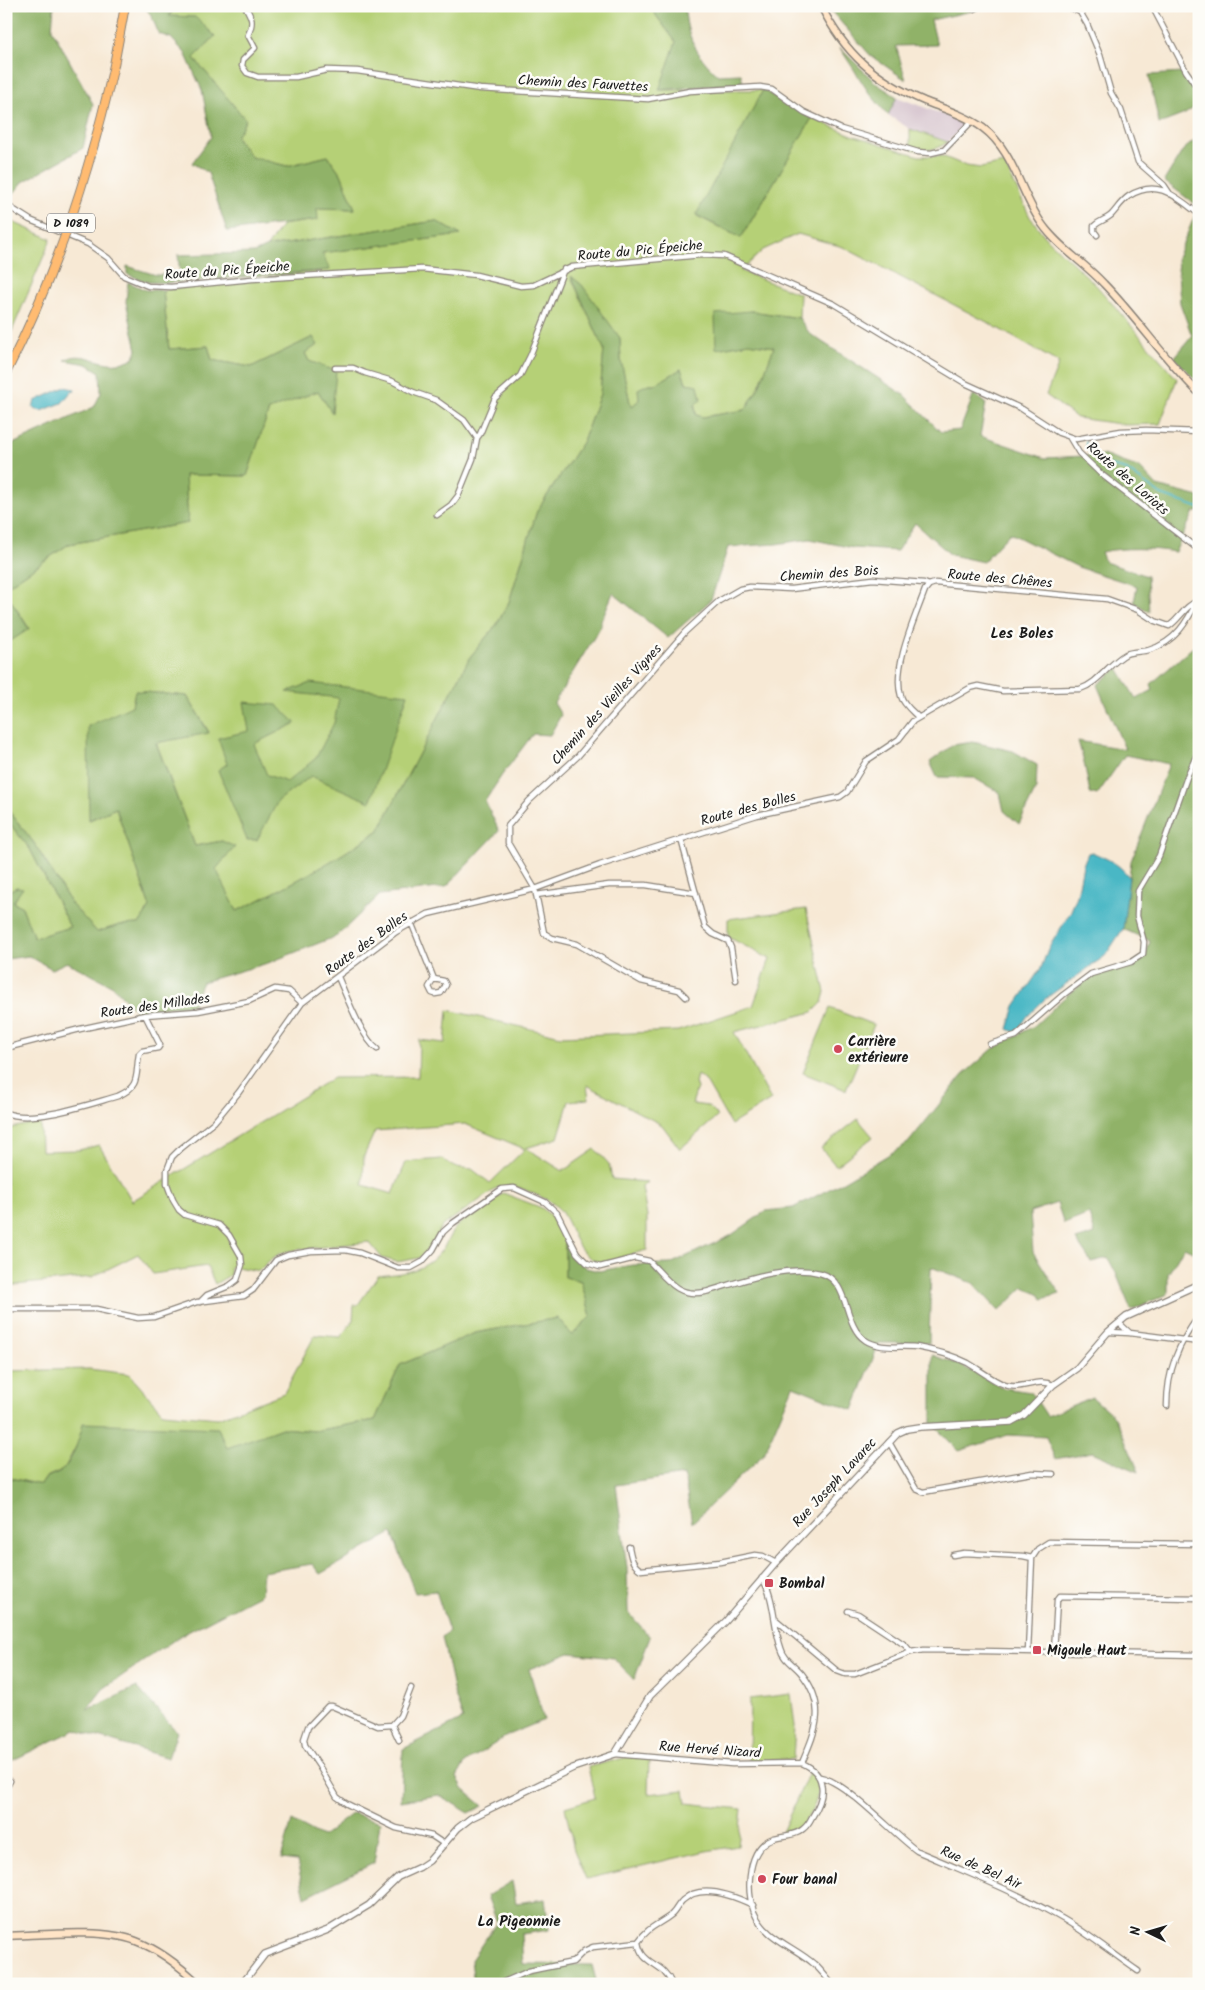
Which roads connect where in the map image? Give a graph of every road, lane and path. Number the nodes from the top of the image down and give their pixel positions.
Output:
1 (125, 6) edge
2 (245, 6) edge
3 (821, 6) edge
4 (964, 6) edge
5 (979, 6) edge
6 (1067, 6) edge
7 (1152, 6) edge
8 (1076, 8) edge
9 (1199, 90) edge
10 (972, 121) junction
11 (1170, 194) junction
12 (6, 207) edge
13 (1199, 214) edge
14 (1097, 235) dead end
15 (564, 269) junction
16 (335, 368) dead end
17 (6, 373) edge
18 (1199, 392) edge
19 (1199, 432) edge
20 (477, 438) junction
21 (1070, 438) junction
22 (437, 515) dead end
23 (1199, 550) edge
24 (929, 585) junction
25 (1198, 600) edge
26 (685, 632) joint
27 (918, 717) junction
28 (1199, 750) edge
29 (681, 839) junction
30 (534, 889) junction
31 (696, 893) junction
32 (536, 895) junction
33 (411, 922) junction
34 (338, 977) junction
35 (434, 979) dead end
36 (736, 980) dead end
37 (686, 996) dead end
38 (302, 1003) junction
39 (145, 1015) junction
40 (990, 1044) dead end
41 (6, 1048) edge
42 (377, 1049) dead end
43 (6, 1113) edge
44 (1199, 1284) edge
45 (200, 1302) junction
46 (6, 1310) edge
47 (1199, 1316) edge
48 (1119, 1323) junction
49 (1108, 1332) junction
50 (1130, 1332) junction
51 (1183, 1340) junction
52 (1199, 1342) edge
53 (1053, 1385) junction
54 (1166, 1406) dead end
55 (889, 1442) junction
56 (1052, 1474) dead end
57 (1199, 1544) edge
58 (630, 1547) dead end
59 (953, 1555) dead end
60 (1032, 1558) junction
61 (776, 1563) junction
62 (762, 1578) junction
63 (1199, 1598) edge
64 (848, 1610) dead end
65 (775, 1619) junction
66 (787, 1630) junction
67 (779, 1642) junction
68 (911, 1652) junction
69 (1028, 1652) junction
70 (1054, 1652) junction
71 (1199, 1655) edge
72 (411, 1688) dead end
73 (392, 1725) junction
74 (399, 1740) dead end
75 (616, 1754) junction
76 (802, 1763) junction
77 (820, 1777) junction
78 (10, 1781) dead end
79 (6, 1788) edge
80 (444, 1844) junction
81 (753, 1905) junction
82 (6, 1936) edge
83 (638, 1942) junction
84 (1138, 1971) dead end
85 (199, 1984) edge
86 (242, 1984) edge
87 (499, 1984) edge
88 (672, 1984) edge
89 (832, 1984) edge

1 - 17 highway, D 1089, bridge
2 - 10 street, Chemin des Fauvettes
3 - 10 main road
4 - 5 street
6 - 8 street
7 - 9 street
8 - 11 street
10 - 18 main road
11 - 13 street
11 - 14 street
12 - 15 street, Route du Pic Épeiche
15 - 20 street
15 - 21 street, Route du Pic Épeiche
16 - 20 street
19 - 21 street
20 - 22 street
21 - 23 street, Route des Loriots
24 - 25 street, Route des Chênes
24 - 26 street, Chemin des Bois
24 - 27 street, Route des Chênes
25 - 27 street
26 - 30 street, Chemin des Vieilles Vignes
27 - 29 street, Route des Bolles
28 - 40 street
29 - 30 street, Route des Bolles
29 - 31 street
30 - 32 street, Chemin des Vieilles Vignes
30 - 33 street, Route des Bolles
31 - 32 street
31 - 36 street
32 - 37 street, Chemin des Vieilles Vignes
33 - 34 street, Route des Bolles
33 - 35 street
34 - 38 street, Route des Bolles
34 - 42 street
38 - 39 street, Route des Millades
38 - 45 street, Route des Bolles
39 - 41 street, Route des Millades
39 - 43 street
44 - 48 street, Rue Joseph Lavarec
45 - 46 street
45 - 53 street
47 - 51 street
48 - 49 street, Rue Joseph Lavarec
48 - 50 street
49 - 50 street
49 - 53 street, Rue Joseph Lavarec
50 - 51 street
51 - 52 street
51 - 54 street
53 - 55 street, Rue Joseph Lavarec
55 - 56 street
55 - 61 street, Rue Joseph Lavarec
57 - 60 street
58 - 61 street
59 - 60 street
60 - 69 street
61 - 62 street, Rue Joseph Lavarec
62 - 65 street
62 - 75 street, Rue Joseph Lavarec
63 - 70 street
64 - 68 street
65 - 66 street
65 - 67 street
66 - 67 street
66 - 68 street
67 - 76 street
68 - 69 street
69 - 70 street
70 - 71 street
72 - 73 street
73 - 74 street
73 - 80 street
75 - 76 street, Rue Hervé Nizard
75 - 80 street
76 - 77 street, Rue de Bel Air
77 - 81 street
77 - 84 street, Rue de Bel Air
78 - 79 street
80 - 86 street
81 - 83 street
81 - 89 street
82 - 85 main road
83 - 87 street
83 - 88 street

